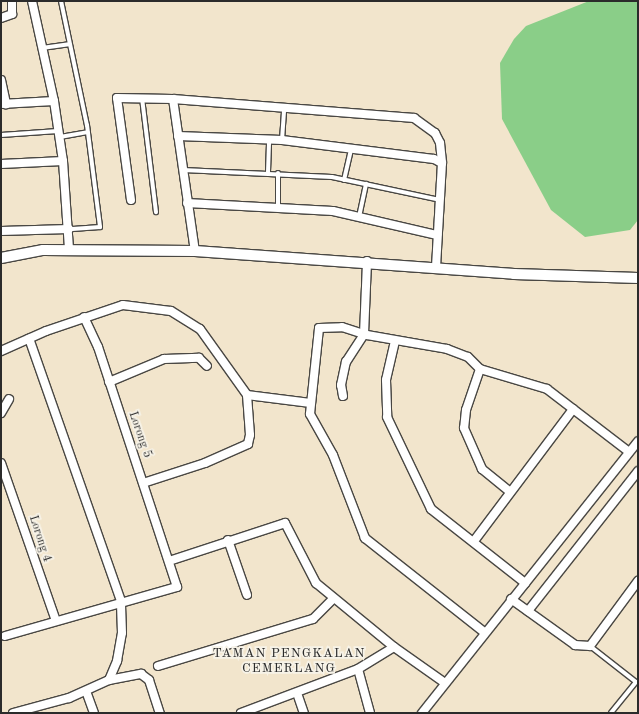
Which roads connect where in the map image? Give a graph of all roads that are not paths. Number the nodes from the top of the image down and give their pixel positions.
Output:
1 (12, 1) edge
2 (32, 1) edge
3 (60, 1) edge
4 (1, 18) edge
5 (69, 44) junction
6 (42, 48) junction
7 (1, 80) edge
8 (142, 98) junction
9 (173, 99) junction
10 (54, 101) junction
11 (3, 104) edge
12 (284, 109) junction
13 (88, 132) junction
14 (59, 134) junction
15 (1, 135) edge
16 (178, 136) junction
17 (269, 140) junction
18 (282, 140) junction
19 (351, 147) junction
20 (63, 161) junction
21 (442, 163) junction
22 (1, 164) edge
23 (183, 170) junction
24 (268, 172) junction
25 (278, 173) junction
26 (344, 180) junction
27 (366, 184) junction
28 (131, 200) dead end
29 (440, 200) junction
30 (187, 202) junction
31 (278, 208) junction
32 (156, 212) dead end
33 (359, 217) junction
34 (69, 229) junction
35 (1, 231) edge
36 (437, 235) junction
37 (69, 250) junction
38 (195, 251) junction
39 (1, 258) edge
40 (367, 261) junction
41 (436, 266) junction
42 (638, 278) edge
43 (84, 317) junction
44 (364, 334) junction
45 (29, 339) junction
46 (395, 341) junction
47 (1, 351) edge
48 (207, 366) dead end
49 (480, 369) junction
50 (109, 382) junction
51 (247, 395) junction
52 (343, 396) dead end
53 (10, 399) dead end
54 (310, 403) junction
55 (573, 409) junction
56 (1, 413) edge
57 (638, 441) edge
58 (628, 452) junction
59 (1, 463) edge
60 (638, 471) edge
61 (143, 483) junction
62 (509, 491) junction
63 (228, 540) junction
64 (474, 542) junction
65 (169, 560) junction
66 (638, 581) edge
67 (525, 583) junction
68 (247, 595) dead end
69 (333, 599) junction
70 (512, 599) junction
71 (121, 601) junction
72 (528, 611) junction
73 (56, 621) junction
74 (484, 632) junction
75 (5, 636) dead end
76 (590, 646) junction
77 (394, 647) junction
78 (158, 666) dead end
79 (358, 669) junction
80 (109, 680) junction
81 (445, 683) junction
82 (86, 691) junction
83 (296, 693) junction
84 (24, 711) edge
85 (13, 713) edge
86 (94, 713) edge
87 (160, 713) edge
88 (241, 713) edge
89 (304, 713) edge
90 (370, 713) edge
91 (422, 713) edge
92 (611, 713) edge

1 - 4 street
2 - 6 street
3 - 5 lane
5 - 6 lane
5 - 13 lane
6 - 10 street
7 - 11 street
8 - 9 street
8 - 28 street
8 - 32 lane
9 - 12 street
9 - 16 street
10 - 11 street
10 - 14 street
12 - 18 lane
12 - 21 street
13 - 14 lane
13 - 34 lane
14 - 15 lane
14 - 20 street
16 - 17 street
16 - 23 street
17 - 18 street
17 - 24 lane
18 - 19 street
19 - 21 street
19 - 26 lane
20 - 22 street
20 - 34 street
21 - 29 street
23 - 24 lane
23 - 30 street
24 - 25 lane
25 - 26 lane
25 - 31 lane
26 - 27 lane
27 - 29 lane
27 - 33 lane
29 - 36 street
30 - 31 street
30 - 38 street
31 - 33 street
33 - 36 street
34 - 35 street
34 - 37 street
36 - 41 street
37 - 38 street
37 - 39 street
38 - 40 street
40 - 41 street
40 - 44 street
41 - 42 street
43 - 45 street
43 - 50 street, Lorong 5
43 - 51 street
44 - 46 street
44 - 52 street
44 - 54 street
45 - 47 street
45 - 71 street
46 - 49 street
46 - 64 street
48 - 50 street
49 - 55 street
49 - 62 street
50 - 61 street, Lorong 5
51 - 54 street
51 - 61 street
53 - 56 street
54 - 74 street
55 - 58 street
55 - 62 street
57 - 58 street
58 - 67 street
59 - 73 street, Lorong 4
60 - 72 street
61 - 65 street, Lorong 5
62 - 64 street
63 - 65 street
63 - 68 street
63 - 69 street
64 - 67 street
65 - 71 street, Lorong 5
66 - 76 street
67 - 70 street
69 - 77 street
69 - 78 street
70 - 72 street
70 - 74 street
71 - 73 street
71 - 80 street
72 - 76 street
73 - 75 street
74 - 81 street
76 - 92 lane
77 - 79 street
77 - 81 street
79 - 83 street
79 - 90 street
80 - 82 street
80 - 87 street
81 - 91 street
82 - 84 street
82 - 86 street
83 - 88 street
83 - 89 street
84 - 85 street

